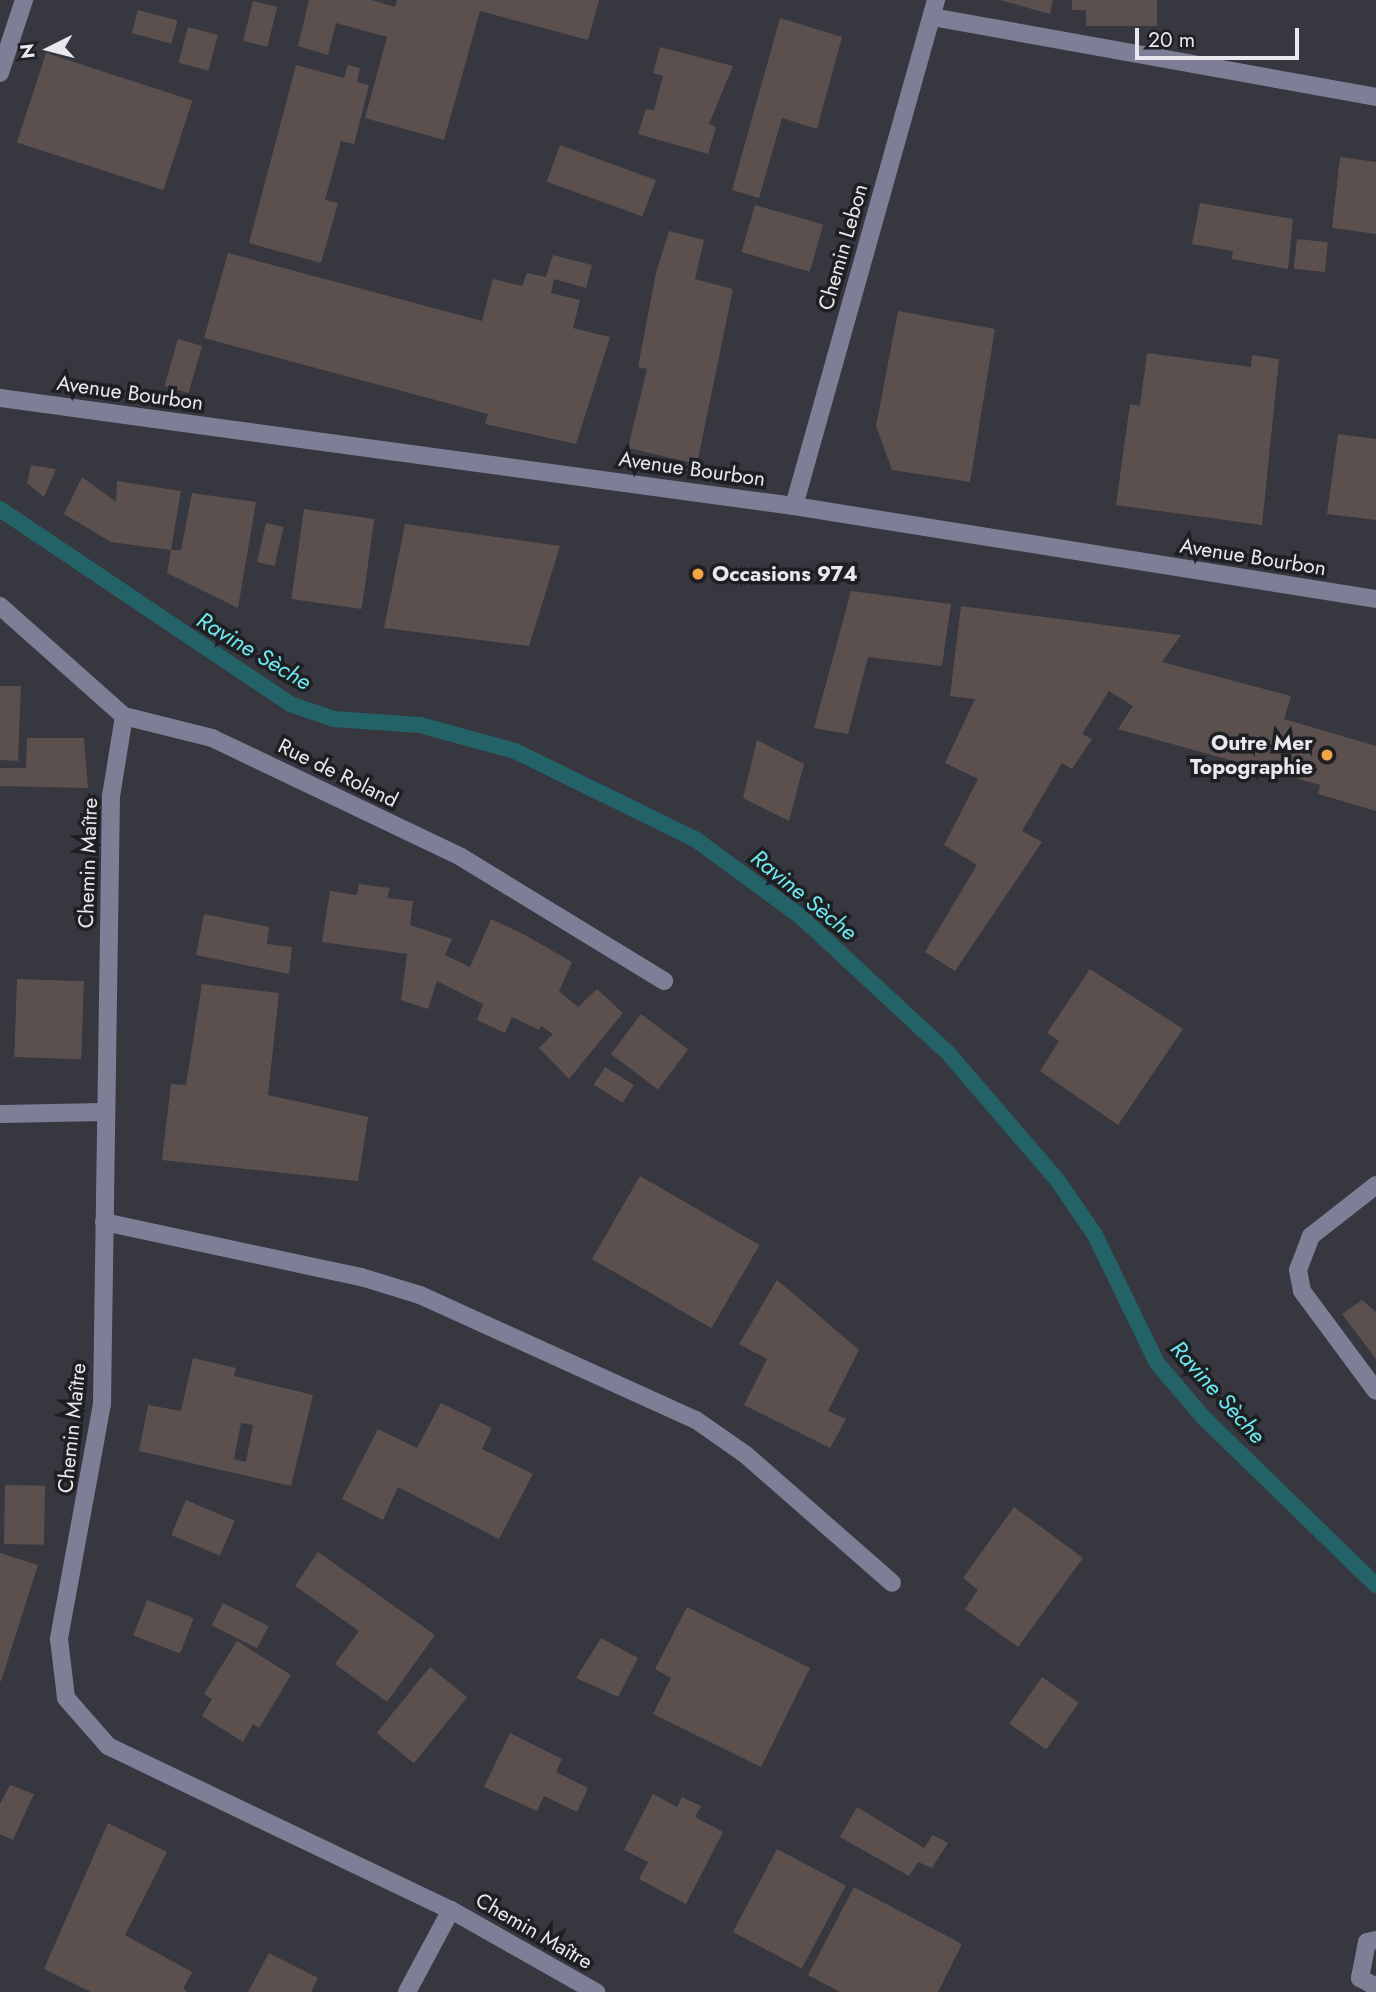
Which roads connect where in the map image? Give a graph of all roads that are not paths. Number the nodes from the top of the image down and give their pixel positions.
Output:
1 (24, 0) edge
2 (934, 8) edge
3 (0, 73) edge
4 (1376, 97) edge
5 (0, 398) edge
6 (794, 506) junction
7 (1376, 599) edge
8 (0, 606) edge
9 (124, 716) junction
10 (664, 981) dead end
11 (104, 1112) junction
12 (0, 1114) edge
13 (1376, 1185) edge
14 (104, 1222) junction
15 (1376, 1391) edge
16 (892, 1583) dead end
17 (451, 1910) junction
18 (1376, 1940) edge
19 (1376, 1987) edge
20 (407, 1992) edge
21 (596, 1992) edge

1 - 3 street
2 - 4 street
2 - 6 street, Chemin Lebon
5 - 6 street, Avenue Bourbon
6 - 7 street, Avenue Bourbon
8 - 9 street, Rue de Roland
9 - 10 street, Rue de Roland
9 - 11 street, Chemin Maître
11 - 12 street
11 - 14 street, Chemin Maître
13 - 15 street
14 - 16 street
14 - 17 street, Chemin Maître
17 - 20 street, Chemin Maître
17 - 21 street, Chemin Maître
18 - 19 street

